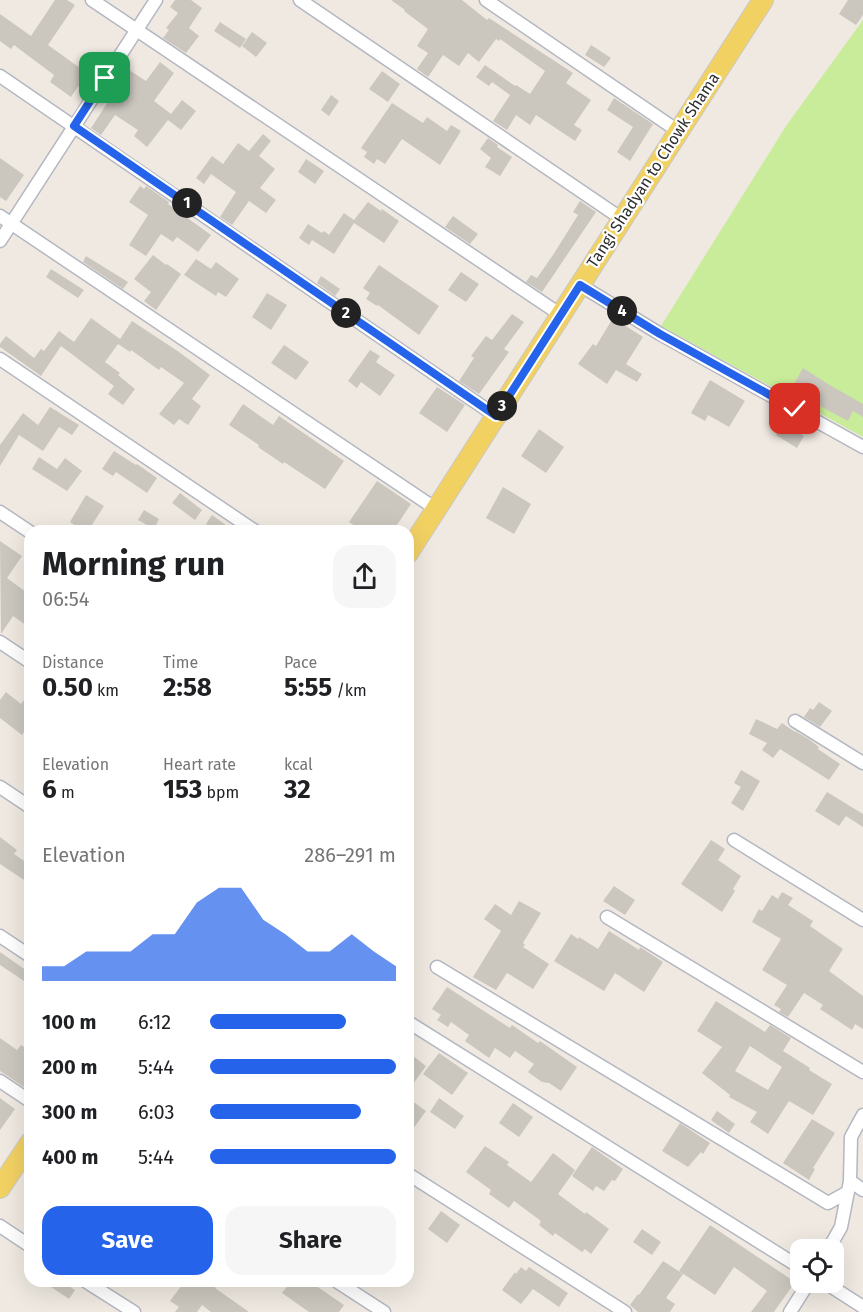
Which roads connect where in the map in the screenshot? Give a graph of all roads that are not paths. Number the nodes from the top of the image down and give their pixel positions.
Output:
1 (92, 0) edge
2 (156, 0) edge
3 (300, 0) edge
4 (486, 0) edge
5 (763, 0) edge
6 (137, 30) junction
7 (0, 76) edge
8 (74, 126) junction
9 (678, 131) junction
10 (0, 216) edge
11 (622, 219) junction
12 (11, 224) junction
13 (0, 241) edge
14 (580, 285) junction
15 (561, 315) junction
16 (0, 359) edge
17 (496, 416) junction
18 (863, 447) edge
19 (436, 509) junction
20 (0, 512) edge
21 (246, 525) edge
22 (24, 528) edge
23 (414, 544) edge
24 (0, 642) edge
25 (24, 658) edge
26 (795, 721) dead end
27 (863, 763) edge
28 (0, 787) edge
29 (24, 803) edge
30 (734, 840) dead end
31 (607, 917) dead end
32 (863, 920) edge
33 (0, 936) edge
34 (24, 952) edge
35 (437, 967) dead end
36 (414, 1026) edge
37 (863, 1072) edge
38 (0, 1081) edge
39 (24, 1097) edge
40 (863, 1115) edge
41 (24, 1152) edge
42 (414, 1178) edge
43 (849, 1187) junction
44 (0, 1188) edge
45 (863, 1190) edge
46 (0, 1226) edge
47 (834, 1239) edge
48 (24, 1242) edge
49 (790, 1261) edge
50 (94, 1287) edge
51 (345, 1287) edge
52 (802, 1293) edge
53 (841, 1293) edge
54 (863, 1307) edge
55 (134, 1312) edge
56 (384, 1312) edge
57 (625, 1312) edge
58 (790, 1312) edge

1 - 6 street
2 - 6 street
3 - 11 street
4 - 9 street
5 - 9 main road, Tangi Shadyan to Chowk Shama
6 - 8 street
6 - 15 street
7 - 8 street
8 - 12 street
8 - 17 street
9 - 11 main road, Tangi Shadyan to Chowk Shama
10 - 12 street
11 - 14 main road, Tangi Shadyan to Chowk Shama
12 - 13 street
12 - 19 street
14 - 15 main road, Tangi Shadyan to Chowk Shama
14 - 18 street
15 - 17 main road, Tangi Shadyan to Chowk Shama
16 - 21 street
17 - 19 main road, Tangi Shadyan to Chowk Shama
19 - 23 main road, Tangi Shadyan to Chowk Shama
20 - 22 street
24 - 25 street
26 - 27 street
28 - 29 street
30 - 32 street
31 - 37 street
33 - 34 street
35 - 43 street
36 - 49 street
38 - 39 street
40 - 43 street
41 - 44 main road
42 - 57 street
43 - 45 street
43 - 47 street
46 - 48 street
50 - 55 street
51 - 56 street
52 - 58 street
53 - 54 street

